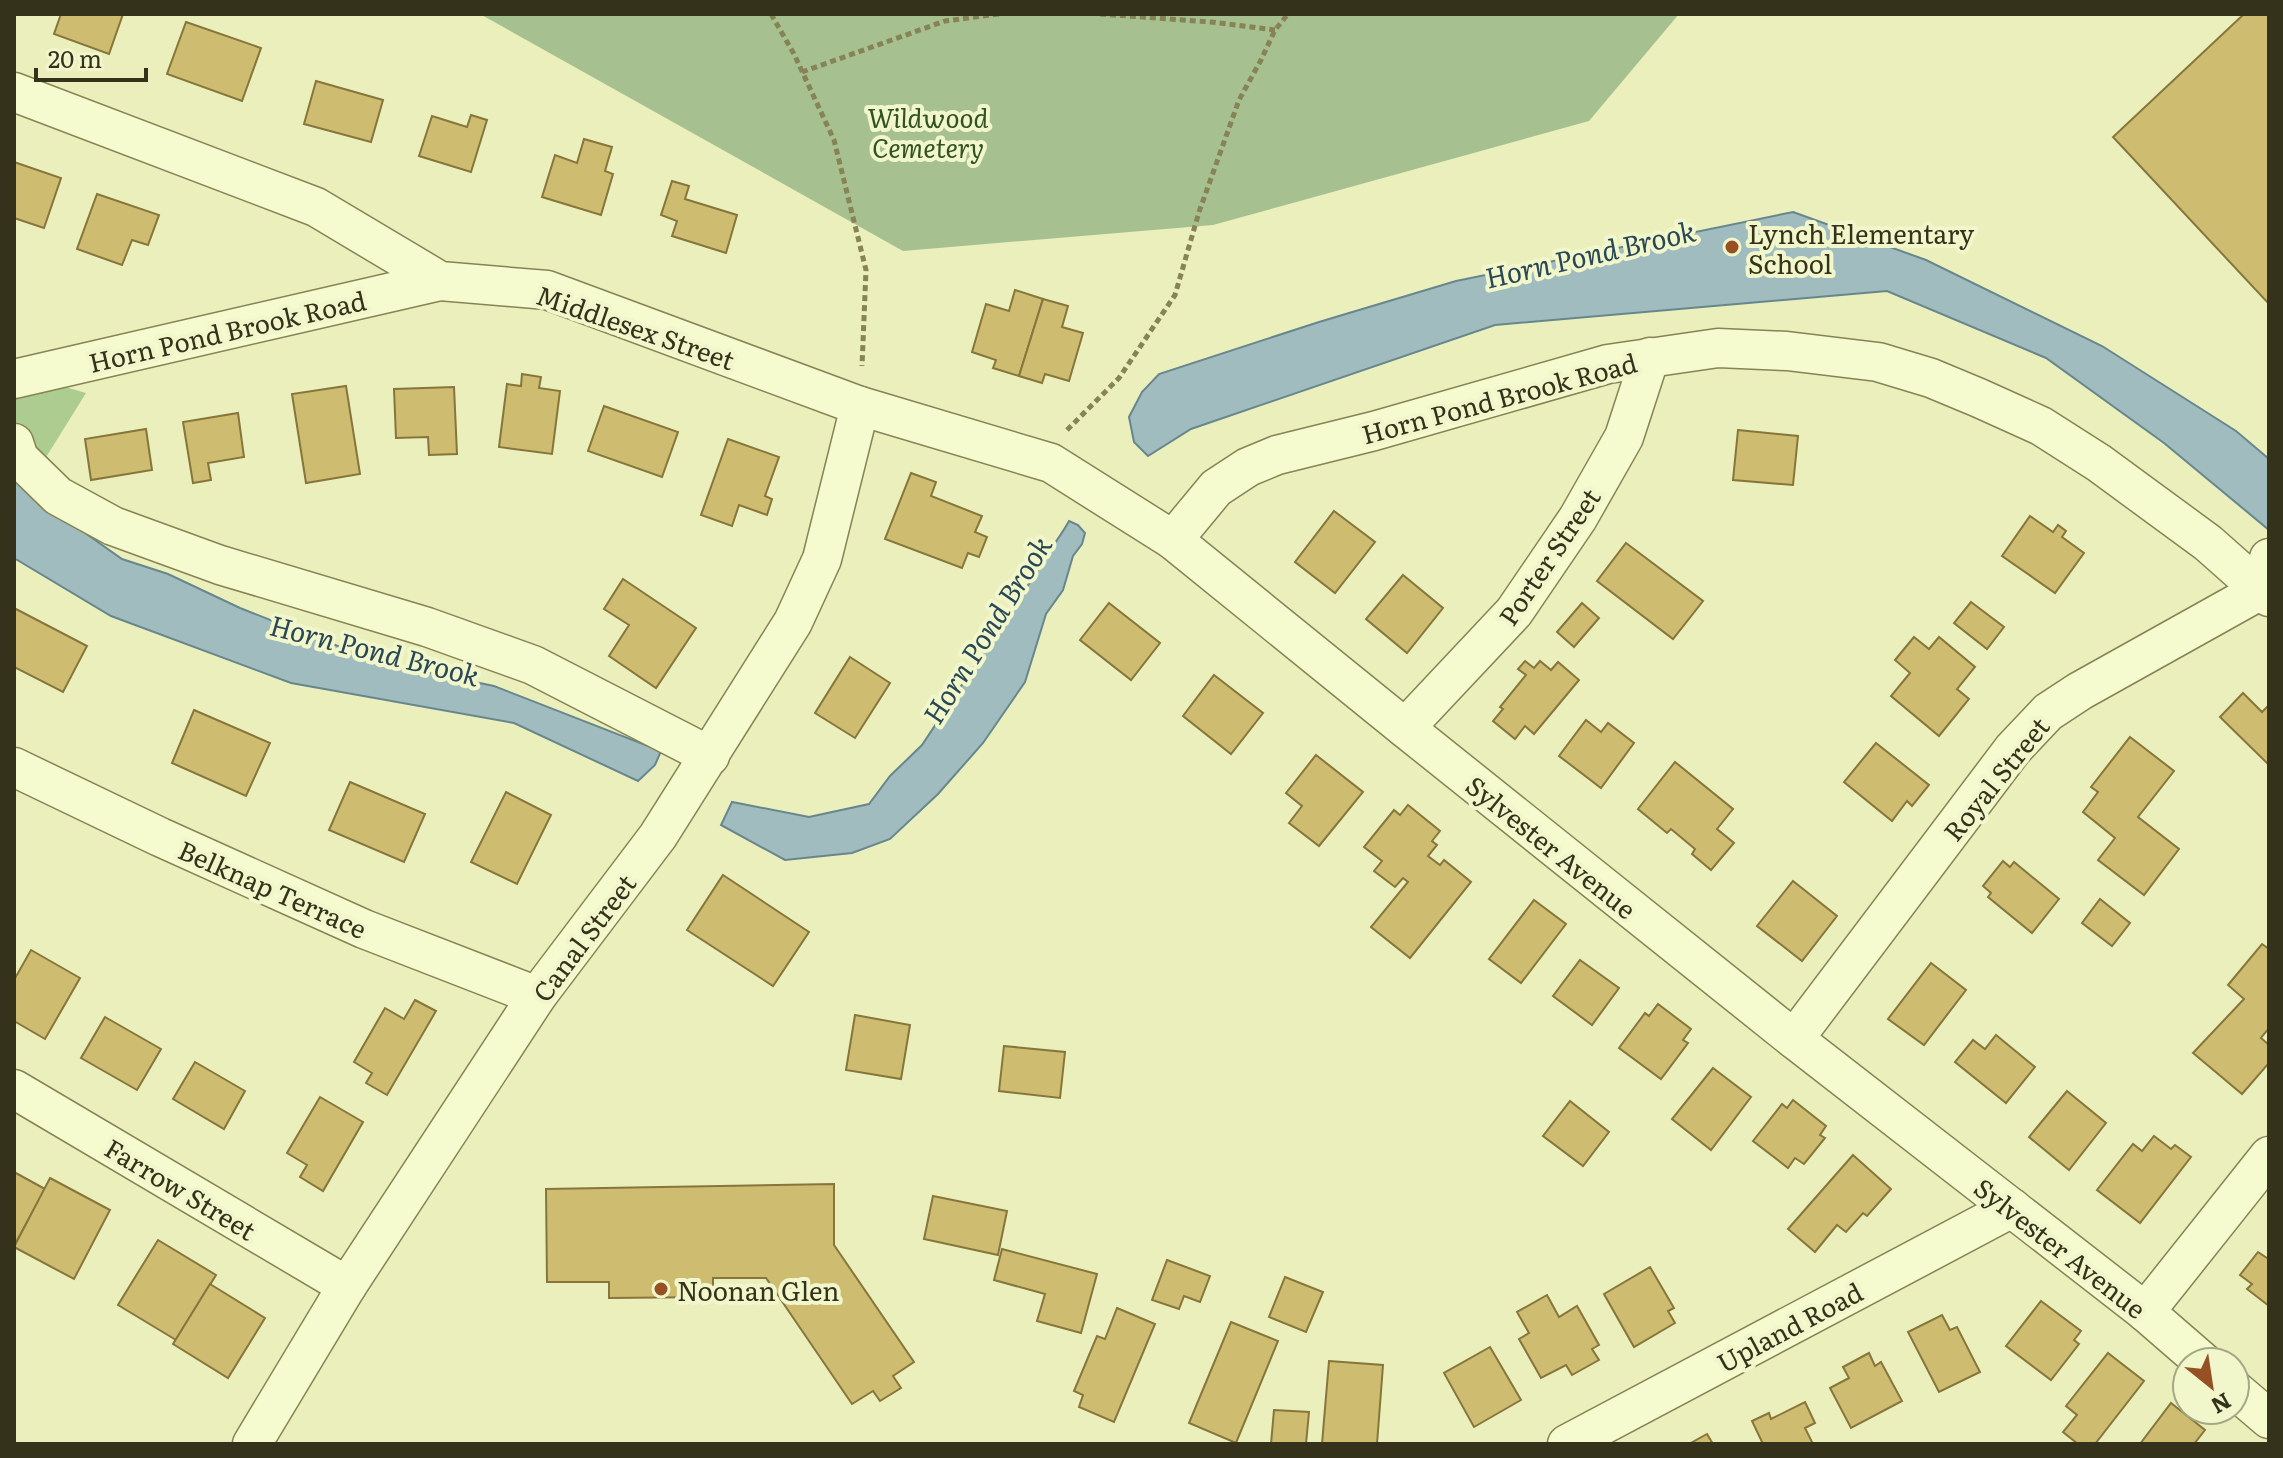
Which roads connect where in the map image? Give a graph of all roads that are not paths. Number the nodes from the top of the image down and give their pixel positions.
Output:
1 (14, 92) edge
2 (440, 281) junction
3 (1650, 357) junction
4 (14, 379) edge
5 (860, 406) junction
6 (14, 443) edge
7 (1173, 540) junction
8 (2266, 582) edge
9 (1405, 728) junction
10 (710, 756) junction
11 (14, 767) edge
12 (537, 996) junction
13 (1794, 1039) junction
14 (14, 1089) edge
15 (2269, 1156) edge
16 (2012, 1208) junction
17 (347, 1286) junction
18 (2145, 1312) junction
19 (2184, 1346) edge
20 (2251, 1404) edge
21 (2269, 1419) edge
22 (252, 1444) edge
23 (1567, 1444) edge

1 - 2 street, Middlesex Street
2 - 4 street, Horn Pond Brook Road
2 - 5 street, Middlesex Street
3 - 7 street, Horn Pond Brook Road
3 - 8 street, Horn Pond Brook Road
3 - 9 street, Porter Street
5 - 7 street, Sylvester Avenue
5 - 10 street, Canal Street
6 - 10 street
7 - 9 street, Sylvester Avenue
8 - 13 street, Royal Street
9 - 13 street, Sylvester Avenue
10 - 12 street, Canal Street
11 - 12 street, Belknap Terrace
12 - 17 street, Canal Street
13 - 16 street, Sylvester Avenue
14 - 17 street, Farrow Street
15 - 18 street
16 - 18 street, Sylvester Avenue
16 - 23 street, Upland Road
17 - 22 street, Canal Street
18 - 19 street, Sylvester Avenue
20 - 21 street

